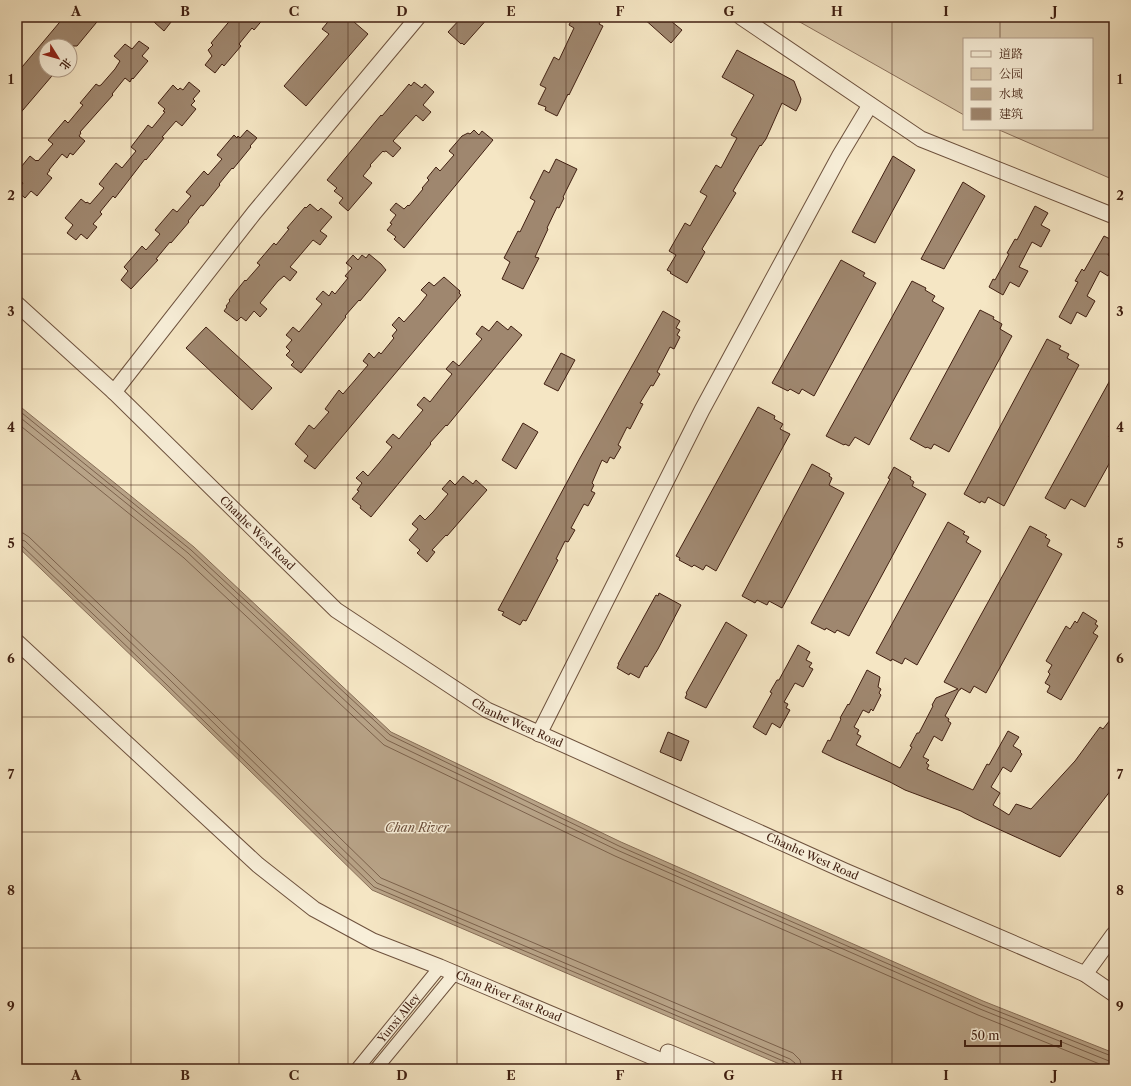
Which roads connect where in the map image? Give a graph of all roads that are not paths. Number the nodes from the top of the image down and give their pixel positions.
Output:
1 (418, 17) edge
2 (741, 17) edge
3 (870, 105) junction
4 (1114, 216) edge
5 (17, 304) edge
6 (114, 392) junction
7 (17, 642) edge
8 (539, 734) junction
9 (1114, 934) edge
10 (440, 967) junction
11 (455, 973) junction
12 (1084, 974) junction
13 (1114, 994) edge
14 (357, 1069) edge
15 (376, 1069) edge
16 (682, 1069) edge
17 (709, 1069) edge

1 - 6 street
2 - 3 street
3 - 4 street
3 - 8 street
5 - 6 street, Chanhe West Road
6 - 8 street, Chanhe West Road
7 - 10 street
8 - 12 street, Chanhe West Road
9 - 12 street
10 - 11 street
10 - 14 street, Yunxi Alley
11 - 15 street, Yunxi Alley
11 - 16 street, Chan River East Road
11 - 17 street, Chan River East Road
12 - 13 street, Chanhe West Road

